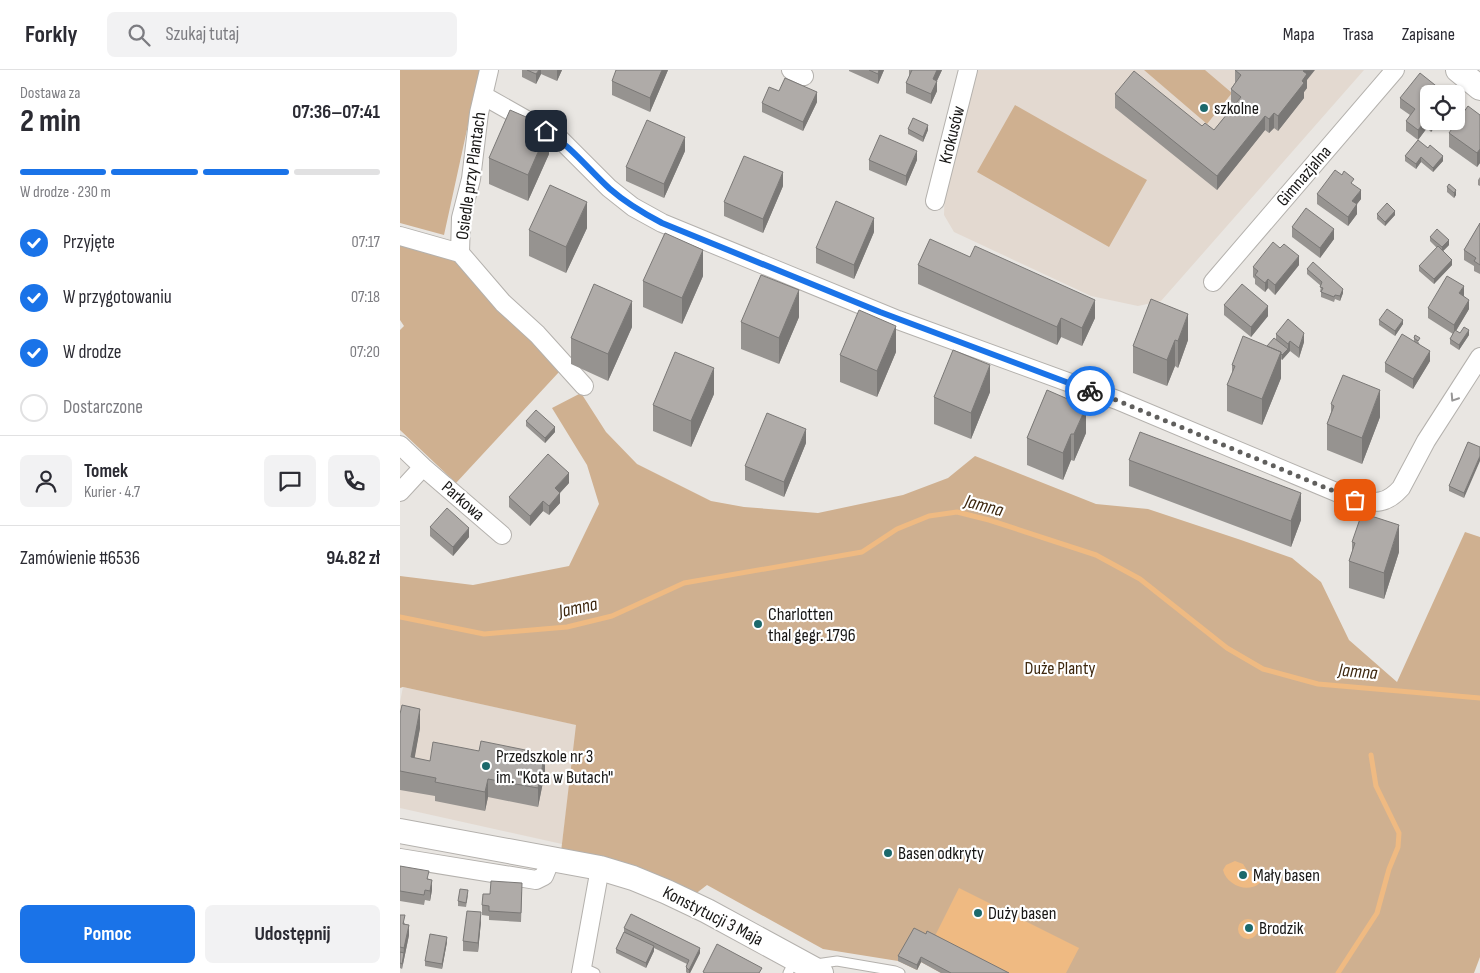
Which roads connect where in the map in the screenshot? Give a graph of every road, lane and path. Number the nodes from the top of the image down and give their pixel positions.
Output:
1 (489, 70) edge
2 (968, 70) edge
3 (1395, 70) edge
4 (1458, 70) edge
5 (1480, 88) edge
6 (484, 96) junction
7 (935, 201) dead end
8 (400, 236) edge
9 (460, 253) junction
10 (1212, 282) dead end
11 (1480, 357) edge
12 (584, 386) dead end
13 (400, 445) edge
14 (423, 467) junction
15 (400, 492) edge
16 (502, 535) dead end
17 (400, 831) edge
18 (400, 858) edge
19 (551, 859) junction
20 (600, 868) junction
21 (803, 967) edge
22 (586, 971) edge
23 (900, 973) edge

1 - 6 street
2 - 7 street, Krokusów
3 - 10 street, Gimnazjalna
4 - 5 street
6 - 9 street, Osiedle przy Plantach
11 -> 6 street, Osiedle przy Plantach
8 - 9 street
9 - 12 street, Osiedle przy Plantach
13 - 14 street, Parkowa
14 - 15 street
14 - 16 street, Parkowa
17 - 19 street, Konstytucji 3 Maja
18 - 19 street
19 - 20 street, Konstytucji 3 Maja
20 - 21 street, Konstytucji 3 Maja
20 - 22 street
21 - 23 lane

